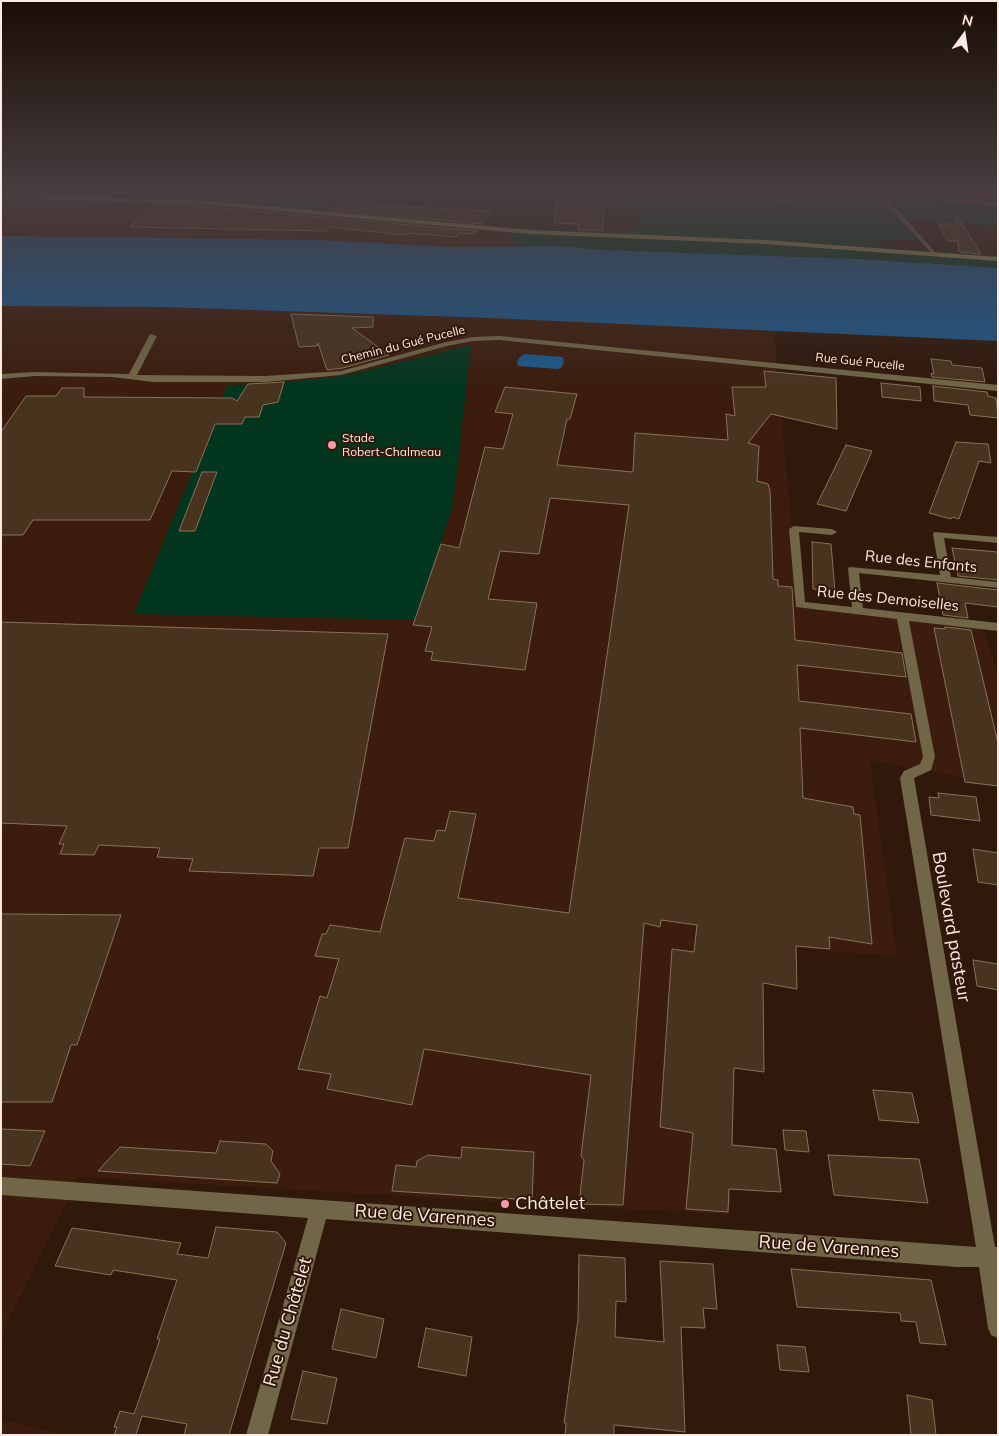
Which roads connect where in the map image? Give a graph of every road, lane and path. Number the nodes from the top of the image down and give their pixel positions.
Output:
1 (973, 257) edge
2 (998, 259) edge
3 (153, 336) dead end
4 (721, 360) joint
5 (1, 377) edge
6 (132, 377) junction
7 (998, 388) edge
8 (832, 532) dead end
9 (998, 540) edge
10 (946, 579) junction
11 (998, 585) edge
12 (858, 612) junction
13 (902, 616) junction
14 (997, 629) edge
15 (1, 1186) edge
16 (320, 1209) junction
17 (992, 1256) edge
18 (998, 1328) edge
19 (257, 1435) edge

1 - 2 main road
3 - 6 street
4 - 6 street, Chemin du Gué Pucelle
4 - 7 street, Rue Gué Pucelle
5 - 6 street, Chemin du Gué Pucelle
8 - 12 street, Rue des Demoiselles
9 - 10 street
10 - 11 street, Rue des Enfants
10 - 12 street, Rue des Enfants
12 - 13 street, Rue des Demoiselles
13 - 14 street, Rue des Demoiselles
13 - 17 street, Boulevard pasteur
15 - 16 street, Rue de Varennes
16 - 17 street, Rue de Varennes
16 - 19 street, Rue du Châtelet
17 - 18 street

